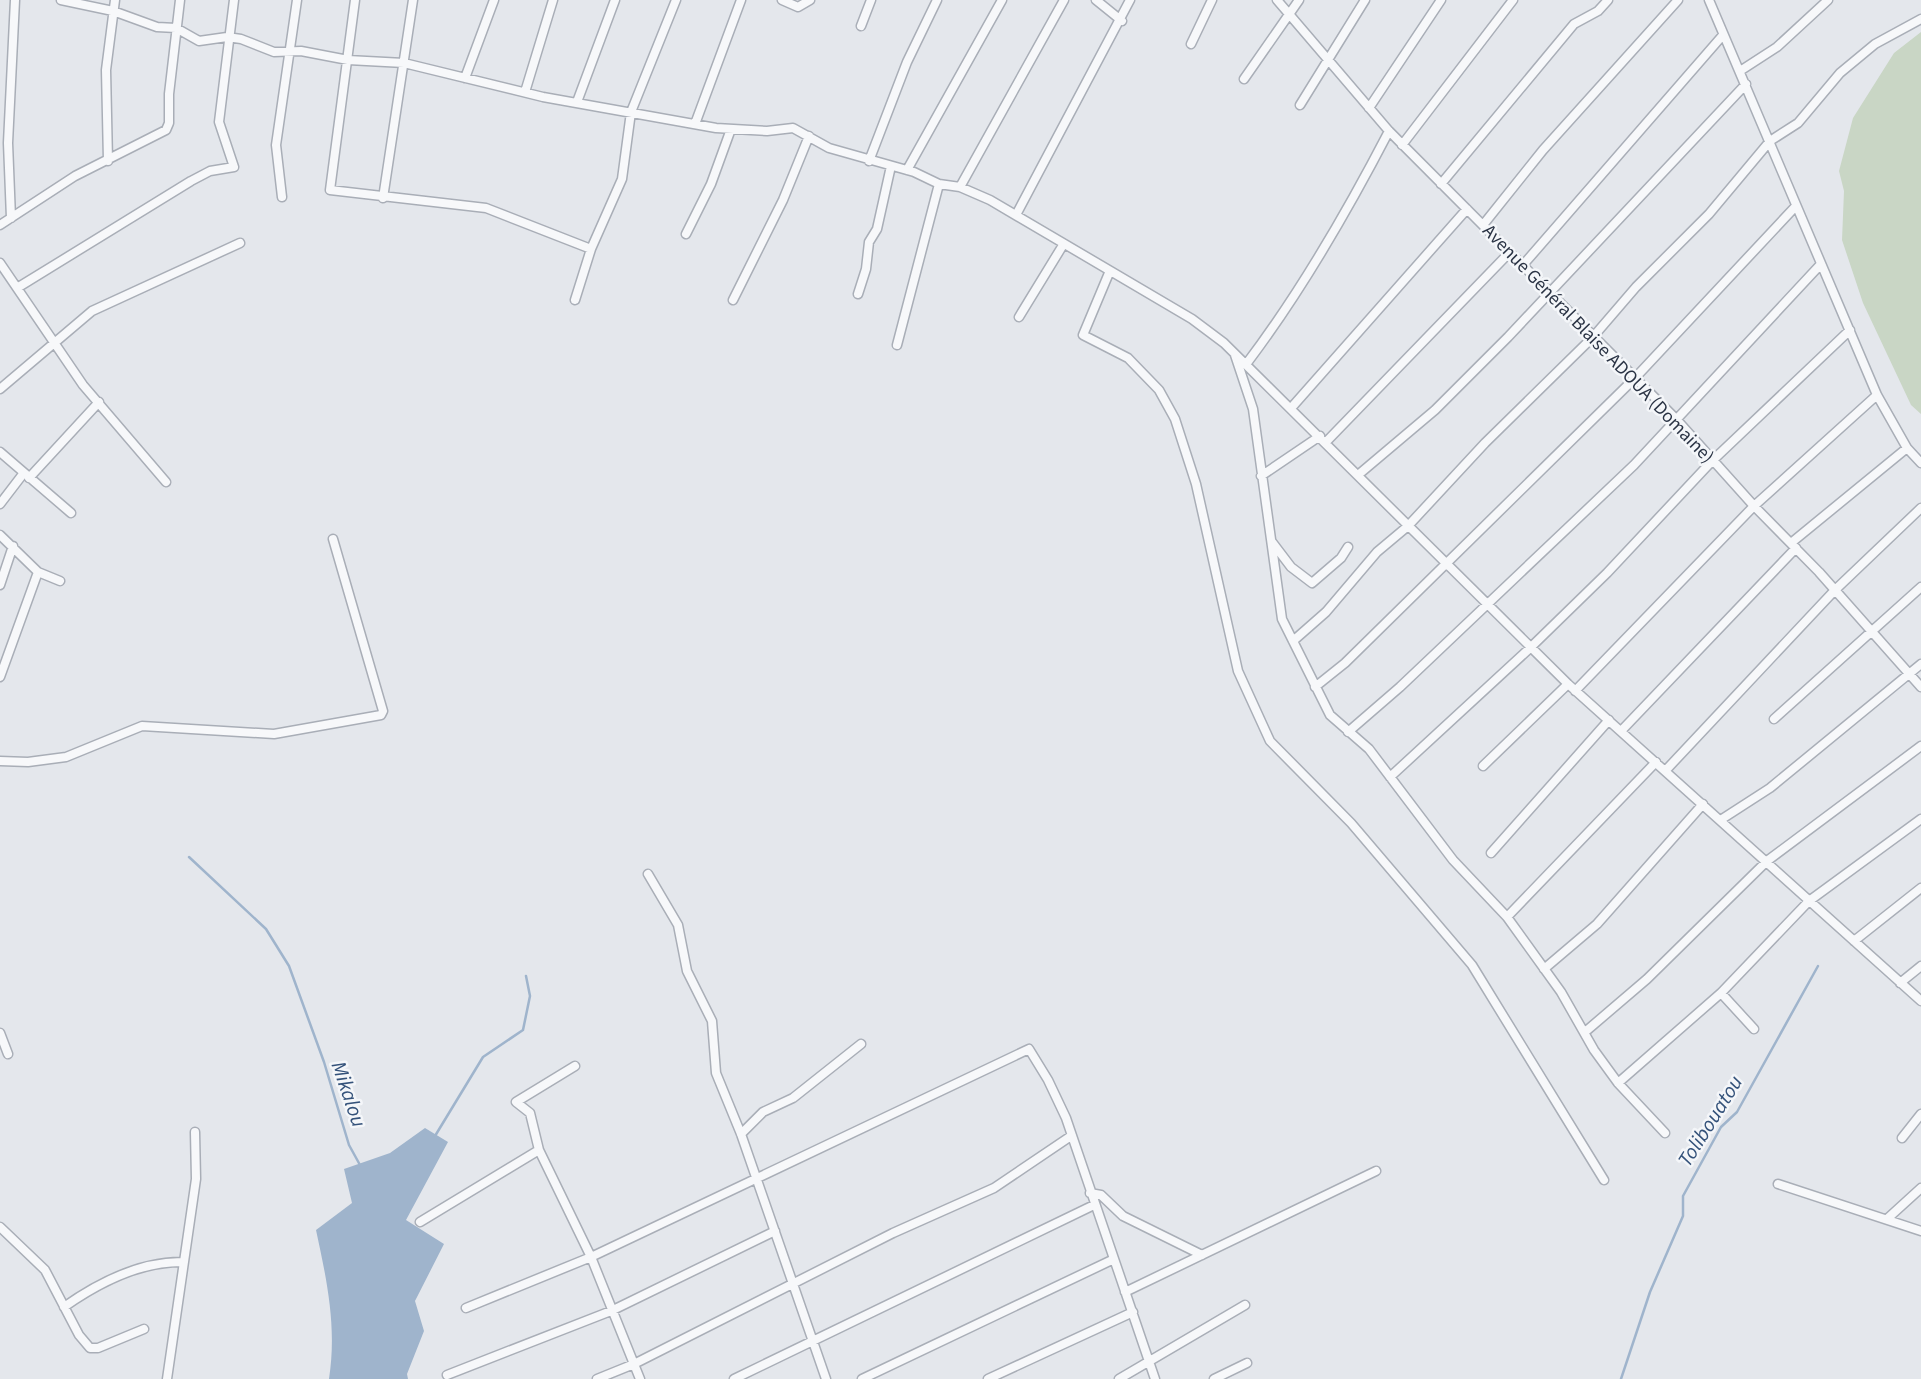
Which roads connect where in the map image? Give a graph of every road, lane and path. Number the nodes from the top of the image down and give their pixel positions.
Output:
1 (15, 0) edge
2 (61, 0) edge
3 (115, 0) edge
4 (180, 0) edge
5 (234, 0) edge
6 (297, 0) edge
7 (355, 0) edge
8 (413, 0) edge
9 (494, 0) edge
10 (553, 0) edge
11 (615, 0) edge
12 (676, 0) edge
13 (741, 0) edge
14 (782, 0) edge
15 (810, 0) edge
16 (870, 0) edge
17 (937, 0) edge
18 (1002, 0) edge
19 (1064, 0) edge
20 (1096, 0) edge
21 (1130, 0) edge
22 (1212, 0) edge
23 (1277, 0) edge
24 (1298, 0) edge
25 (1365, 0) edge
26 (1441, 0) edge
27 (1513, 0) edge
28 (1608, 0) edge
29 (1678, 0) edge
30 (1709, 0) edge
31 (1828, 0) edge
32 (113, 11) junction
33 (1289, 15) junction
34 (1921, 19) edge
35 (1122, 21) junction
36 (861, 26) dead end
37 (176, 28) junction
38 (1723, 35) junction
39 (227, 37) junction
40 (1191, 44) dead end
41 (289, 51) junction
42 (1329, 59) junction
43 (348, 60) junction
44 (404, 63) junction
45 (1740, 71) junction
46 (465, 78) junction
47 (1244, 79) dead end
48 (1746, 84) junction
49 (525, 92) junction
50 (577, 102) junction
51 (1300, 105) dead end
52 (1369, 107) junction
53 (631, 112) junction
54 (695, 124) junction
55 (731, 129) junction
56 (1389, 131) junction
57 (810, 136) junction
58 (1770, 141) junction
59 (1402, 145) junction
60 (108, 161) junction
61 (869, 161) junction
62 (891, 166) junction
63 (907, 170) junction
64 (939, 184) junction
65 (1441, 184) junction
66 (960, 187) junction
67 (282, 197) dead end
68 (383, 198) junction
69 (1795, 207) junction
70 (1467, 209) junction
71 (1016, 215) junction
72 (11, 218) junction
73 (0, 225) edge
74 (1483, 225) junction
75 (686, 234) dead end
76 (240, 243) dead end
77 (1063, 245) junction
78 (591, 249) junction
79 (1510, 252) junction
80 (0, 263) edge
81 (1821, 264) junction
82 (1524, 265) junction
83 (1109, 273) junction
84 (17, 288) junction
85 (1549, 292) junction
86 (858, 294) dead end
87 (575, 300) dead end
88 (733, 300) dead end
89 (1019, 317) dead end
90 (1850, 330) junction
91 (1593, 337) junction
92 (52, 341) junction
93 (897, 345) dead end
94 (1234, 352) junction
95 (1247, 363) junction
96 (1635, 378) junction
97 (0, 389) edge
98 (1877, 394) junction
99 (99, 402) junction
100 (1292, 407) junction
101 (1676, 419) junction
102 (1323, 439) junction
103 (1907, 448) junction
104 (0, 452) edge
105 (1712, 461) junction
106 (1921, 463) edge
107 (1358, 475) junction
108 (26, 476) junction
109 (1261, 476) junction
110 (166, 482) dead end
111 (0, 504) edge
112 (1754, 506) junction
113 (1921, 508) edge
114 (71, 513) dead end
115 (1408, 526) junction
116 (0, 535) edge
117 (333, 539) dead end
118 (1270, 540) junction
119 (13, 546) junction
120 (1794, 546) junction
121 (1348, 547) dead end
122 (1446, 565) junction
123 (38, 572) junction
124 (60, 581) dead end
125 (0, 585) edge
126 (1921, 587) edge
127 (1835, 590) junction
128 (1487, 605) junction
129 (1871, 631) junction
130 (1293, 642) junction
131 (1530, 648) junction
132 (1921, 664) edge
133 (1910, 674) junction
134 (0, 677) edge
135 (1568, 684) junction
136 (1315, 687) junction
137 (1921, 687) edge
138 (1575, 691) junction
139 (1774, 719) dead end
140 (1609, 720) junction
141 (1622, 730) junction
142 (1348, 732) junction
143 (1921, 746) edge
144 (0, 761) edge
145 (1656, 762) junction
146 (1483, 766) dead end
147 (1666, 770) junction
148 (1390, 777) junction
149 (1703, 804) junction
150 (1921, 819) edge
151 (1722, 820) junction
152 (1491, 853) dead end
153 (1767, 861) junction
154 (648, 874) dead end
155 (1921, 887) edge
156 (1809, 901) junction
157 (1507, 918) junction
158 (1854, 941) junction
159 (1921, 965) edge
160 (1544, 969) junction
161 (1900, 983) junction
162 (1721, 993) junction
163 (1921, 1002) edge
164 (1754, 1029) dead end
165 (1585, 1032) junction
166 (0, 1033) edge
167 (861, 1044) dead end
168 (8, 1054) dead end
169 (575, 1066) dead end
170 (1618, 1083) junction
171 (1921, 1114) edge
172 (195, 1132) dead end
173 (1665, 1133) dead end
174 (741, 1134) junction
175 (1071, 1136) junction
176 (1902, 1138) dead end
177 (539, 1150) junction
178 (1376, 1171) dead end
179 (756, 1178) junction
180 (1604, 1180) dead end
181 (1779, 1184) dead end
182 (1921, 1188) edge
183 (1090, 1193) junction
184 (1094, 1205) junction
185 (1887, 1219) junction
186 (420, 1222) dead end
187 (0, 1227) edge
188 (775, 1231) junction
189 (1921, 1231) edge
190 (1202, 1255) junction
191 (591, 1257) junction
192 (1114, 1259) junction
193 (184, 1262) junction
194 (792, 1284) junction
195 (1125, 1292) junction
196 (1245, 1305) dead end
197 (64, 1307) junction
198 (466, 1308) dead end
199 (611, 1311) junction
200 (1133, 1312) junction
201 (144, 1329) dead end
202 (811, 1339) junction
203 (1247, 1363) dead end
204 (634, 1364) junction
205 (1149, 1364) junction
206 (447, 1375) dead end
207 (167, 1379) edge
208 (597, 1379) edge
209 (640, 1379) edge
210 (734, 1379) edge
211 (826, 1379) edge
212 (862, 1379) edge
213 (988, 1379) edge
214 (1119, 1379) edge
215 (1155, 1379) edge
216 (1214, 1379) edge

1 - 72 street
2 - 32 street
3 - 32 street
4 - 37 street
5 - 39 street
6 - 41 street
7 - 43 street
8 - 44 street
9 - 46 street
10 - 49 street
11 - 50 street
12 - 53 street
13 - 54 street
14 - 15 street
16 - 36 street
17 - 61 street
18 - 63 street
19 - 66 street
20 - 35 street
21 - 35 street
22 - 40 street
23 - 33 street, Avenue Général Blaise ADOUA (Domaine)
24 - 33 street
25 - 42 street
26 - 52 street
27 - 59 street
28 - 65 street
29 - 74 street
30 - 38 street
31 - 45 street
32 - 37 street
32 - 60 street
33 - 42 street, Avenue Général Blaise ADOUA (Domaine)
33 - 47 street
34 - 58 street
35 - 71 street
37 - 39 street
37 - 60 street
38 - 45 street
38 - 82 street
39 - 41 street
39 - 84 street
41 - 43 street
41 - 67 street
42 - 51 street
42 - 52 street, Avenue Général Blaise ADOUA (Domaine)
43 - 44 street
43 - 68 street
44 - 46 street
44 - 68 street
45 - 48 street
46 - 49 street
48 - 58 street
48 - 85 street
49 - 50 street
50 - 53 street
52 - 56 street, Avenue Général Blaise ADOUA (Domaine)
53 - 54 street
53 - 78 street
54 - 55 street
55 - 57 street
55 - 75 street
56 - 59 street, Avenue Général Blaise ADOUA (Domaine)
56 - 95 street
57 - 61 street
57 - 88 street
58 - 69 street
58 - 91 street
59 - 65 street, Avenue Général Blaise ADOUA (Domaine)
60 - 72 street
61 - 62 street
62 - 63 street
62 - 86 street
63 - 64 street
64 - 66 street
64 - 93 street
65 - 70 street, Avenue Général Blaise ADOUA (Domaine)
66 - 71 street
68 - 78 street
69 - 81 street
69 - 96 street
70 - 74 street, Avenue Général Blaise ADOUA (Domaine)
70 - 100 street
71 - 77 street
72 - 73 street
74 - 79 street, Avenue Général Blaise ADOUA (Domaine)
76 - 92 street
77 - 83 street
77 - 89 street
78 - 87 street
79 - 82 street, Avenue Général Blaise ADOUA (Domaine)
79 - 102 street
80 - 84 street
81 - 90 street
81 - 101 street
82 - 85 street, Avenue Général Blaise ADOUA (Domaine)
83 - 94 street
83 - 180 street
84 - 92 street
85 - 91 street, Avenue Général Blaise ADOUA (Domaine)
85 - 107 street
90 - 98 street
90 - 105 street
91 - 96 street, Avenue Général Blaise ADOUA (Domaine)
91 - 115 street
92 - 97 street
92 - 99 street
94 - 95 street
94 - 109 street
95 - 100 street
96 - 101 street, Avenue Général Blaise ADOUA (Domaine)
96 - 122 street
98 - 103 street
98 - 112 street
99 - 108 street
99 - 110 street
100 - 102 street
101 - 105 street, Avenue Général Blaise ADOUA (Domaine)
101 - 128 street
102 - 107 street
102 - 109 street
103 - 106 street
103 - 120 street
104 - 108 street
105 - 112 street, Avenue Général Blaise ADOUA (Domaine)
105 - 131 street
107 - 115 street
108 - 111 street
108 - 114 street
109 - 118 street
112 - 120 street, Avenue Général Blaise ADOUA (Domaine)
112 - 138 street
113 - 127 street
115 - 122 street
115 - 130 street
116 - 119 street
117 - 144 street
118 - 121 street
118 - 130 street
119 - 123 street
119 - 125 street
120 - 127 street, Avenue Général Blaise ADOUA (Domaine)
120 - 141 street
122 - 128 street
122 - 136 street
123 - 124 street
123 - 134 street
126 - 129 street
127 - 129 street, Avenue Général Blaise ADOUA (Domaine)
127 - 147 street
128 - 131 street
128 - 142 street
129 - 133 street, Avenue Général Blaise ADOUA (Domaine)
129 - 139 street
130 - 136 street
131 - 135 street
131 - 148 street
132 - 133 street
133 - 137 street, Avenue Général Blaise ADOUA (Domaine)
133 - 151 street
135 - 138 street
135 - 146 street
136 - 142 street
138 - 140 street
140 - 141 street
140 - 152 street
141 - 145 street
142 - 148 street
143 - 153 street
145 - 147 street
145 - 157 street
147 - 149 street
148 - 157 street
149 - 151 street
149 - 160 street
150 - 156 street
151 - 153 street
153 - 156 street
153 - 165 street
154 - 174 street
155 - 158 street
156 - 158 street
156 - 162 street
157 - 160 street
158 - 161 street
159 - 161 street
160 - 165 street
161 - 163 street
162 - 164 street
162 - 170 street
165 - 170 street
166 - 168 street
167 - 174 street
169 - 177 street
170 - 173 street
171 - 176 street
172 - 193 street
174 - 179 street
175 - 179 street
175 - 183 street
175 - 194 street
177 - 186 street
177 - 191 street
178 - 190 street
179 - 188 street
179 - 191 street
181 - 185 street
182 - 185 street
183 - 184 street
183 - 190 street
184 - 192 street
184 - 202 street
185 - 189 street
187 - 197 street
188 - 194 street
188 - 199 street
190 - 195 street
191 - 198 street
191 - 199 street
192 - 195 street
192 - 212 street
193 - 197 street
193 - 207 street
194 - 202 street
194 - 204 street
195 - 200 street
196 - 205 street
197 - 201 street
199 - 204 street
199 - 206 street
200 - 205 street
200 - 213 street
202 - 210 street
202 - 211 street
203 - 216 street
204 - 208 street
204 - 209 street
205 - 214 street
205 - 215 street

